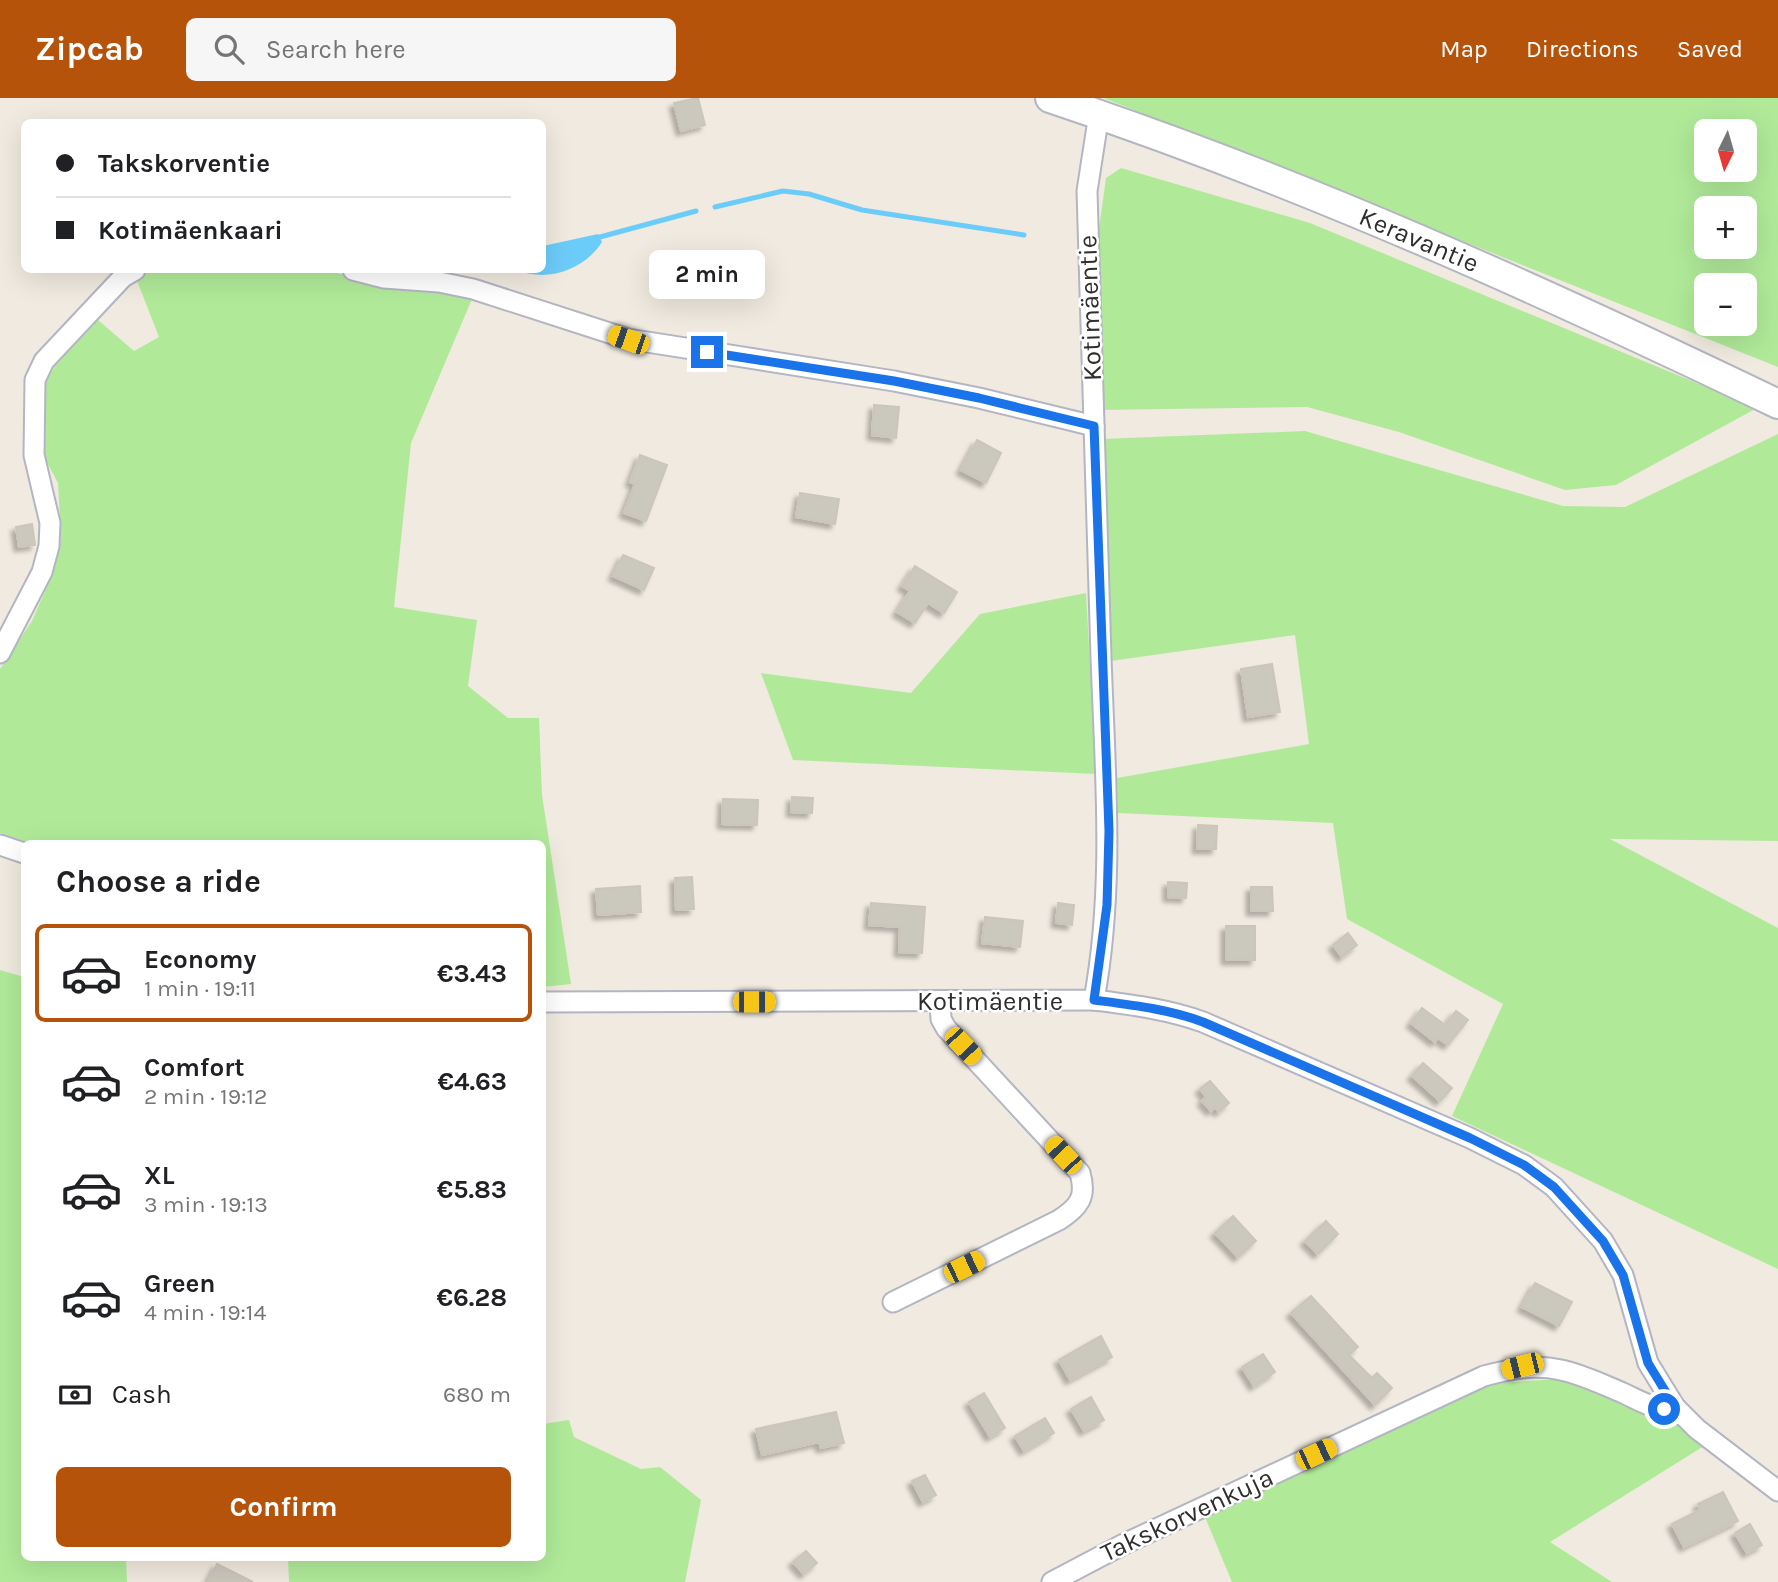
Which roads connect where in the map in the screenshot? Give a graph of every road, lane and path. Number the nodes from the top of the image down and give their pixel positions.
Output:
1 (1050, 98) edge
2 (1099, 114) junction
3 (130, 273) edge
4 (365, 273) edge
5 (1778, 404) edge
6 (1094, 426) junction
7 (0, 653) edge
8 (0, 845) edge
9 (21, 852) edge
10 (1094, 1000) junction
11 (940, 1001) junction
12 (546, 1002) edge
13 (893, 1302) dead end
14 (1675, 1407) junction
15 (1769, 1475) edge
16 (1778, 1491) edge
17 (1052, 1582) edge

1 - 2 main road, Keravantie
2 - 5 main road, Keravantie
2 - 6 street, Kotimäentie
3 - 7 street
4 - 6 street
6 - 10 street, Kotimäentie
8 - 9 street
10 - 11 street, Kotimäentie
10 - 14 street
11 - 12 street, Kotimäentie
11 - 13 street
14 - 15 street
14 - 17 street, Takskorvenkuja
15 - 16 street

